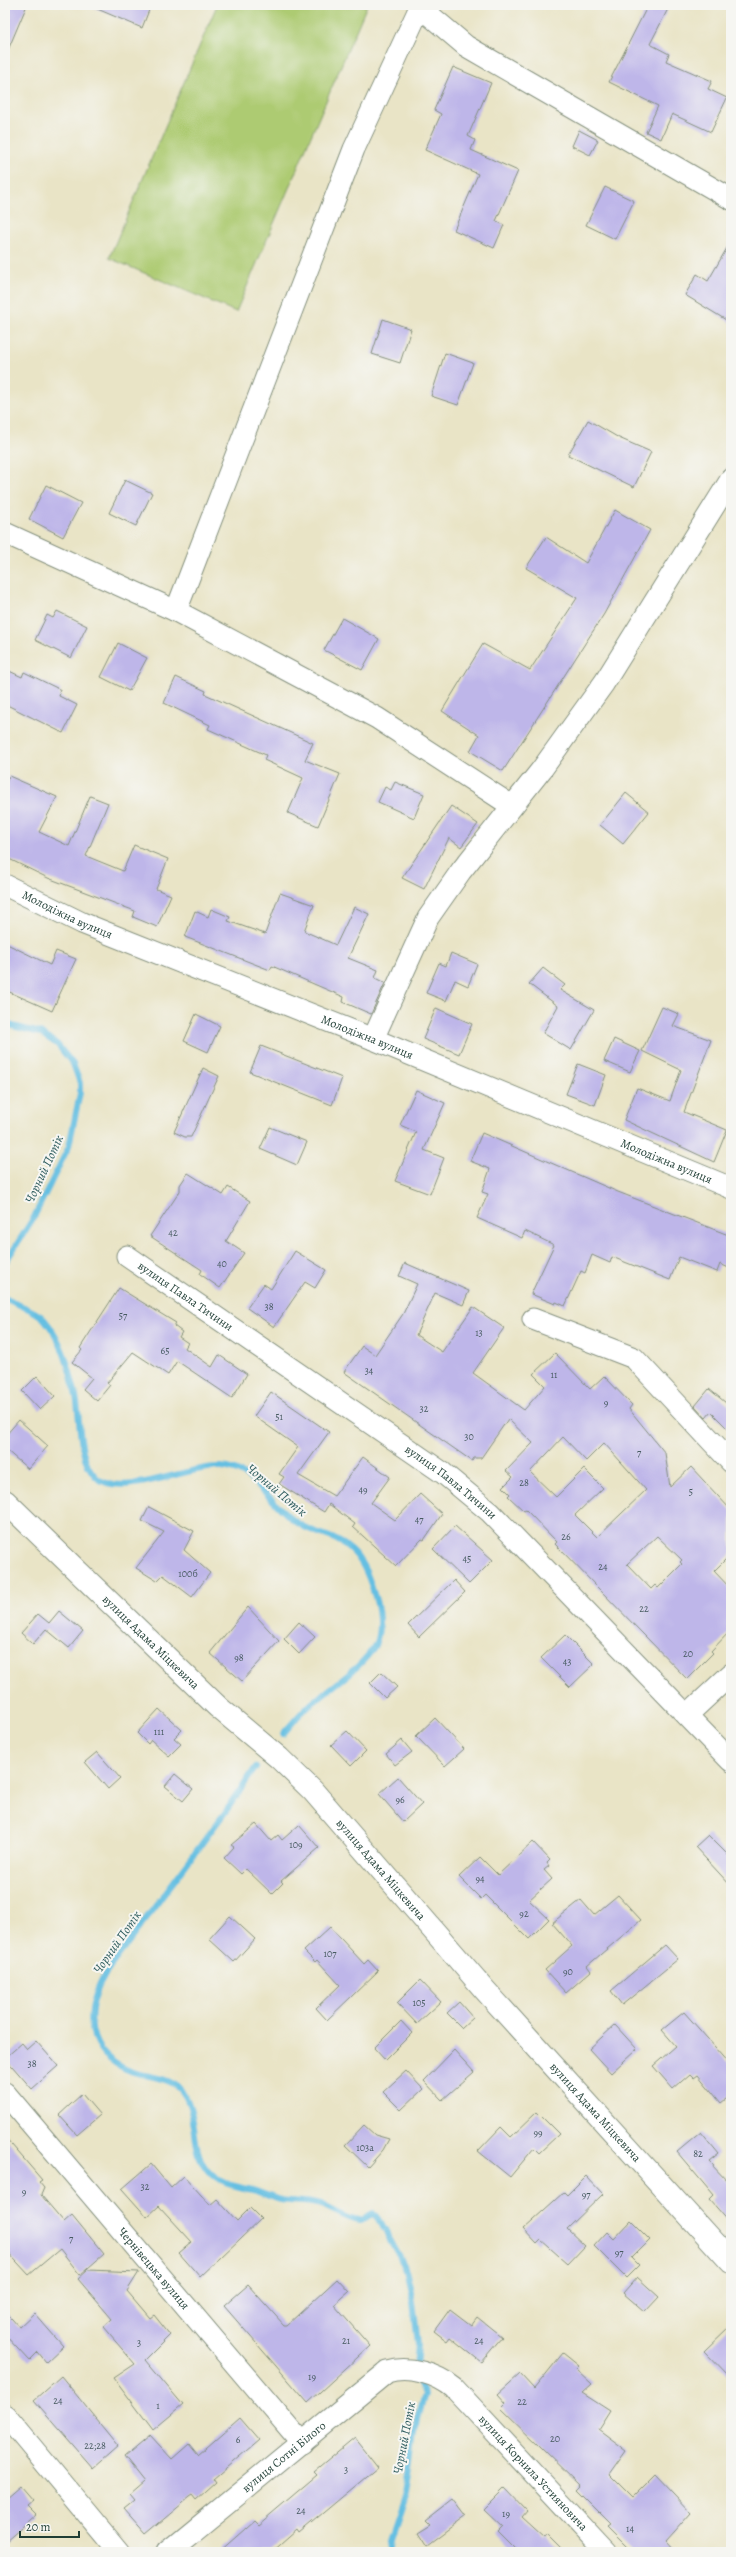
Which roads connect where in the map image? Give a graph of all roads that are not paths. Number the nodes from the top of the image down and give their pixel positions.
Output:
1 (419, 6) edge
2 (731, 199) edge
3 (731, 479) edge
4 (5, 533) edge
5 (176, 611) junction
6 (512, 806) junction
7 (5, 885) edge
8 (373, 1039) junction
9 (731, 1188) edge
10 (127, 1256) dead end
11 (533, 1319) dead end
12 (731, 1462) edge
13 (5, 1501) edge
14 (731, 1674) edge
15 (688, 1715) junction
16 (731, 1761) edge
17 (5, 2093) edge
18 (731, 2262) edge
19 (404, 2370) joint
20 (5, 2415) edge
21 (302, 2443) junction
22 (119, 2552) edge
23 (168, 2552) edge
24 (608, 2552) edge

1 - 2 street
1 - 5 street
3 - 6 street
4 - 5 street
5 - 6 street
6 - 8 street
7 - 8 street, Молодіжна вулиця
8 - 9 street, Молодіжна вулиця
10 - 15 street, вулиця Павла Тичини
11 - 12 street
13 - 18 street, вулиця Адама Міцкевича
14 - 15 street
15 - 16 street, вулиця Павла Тичини
17 - 21 street, Чернівецька вулиця
19 - 21 street, вулиця Сотні Білого
19 - 24 street, вулиця Корнила Устияновича
20 - 22 street
21 - 23 street, вулиця Сотні Білого

